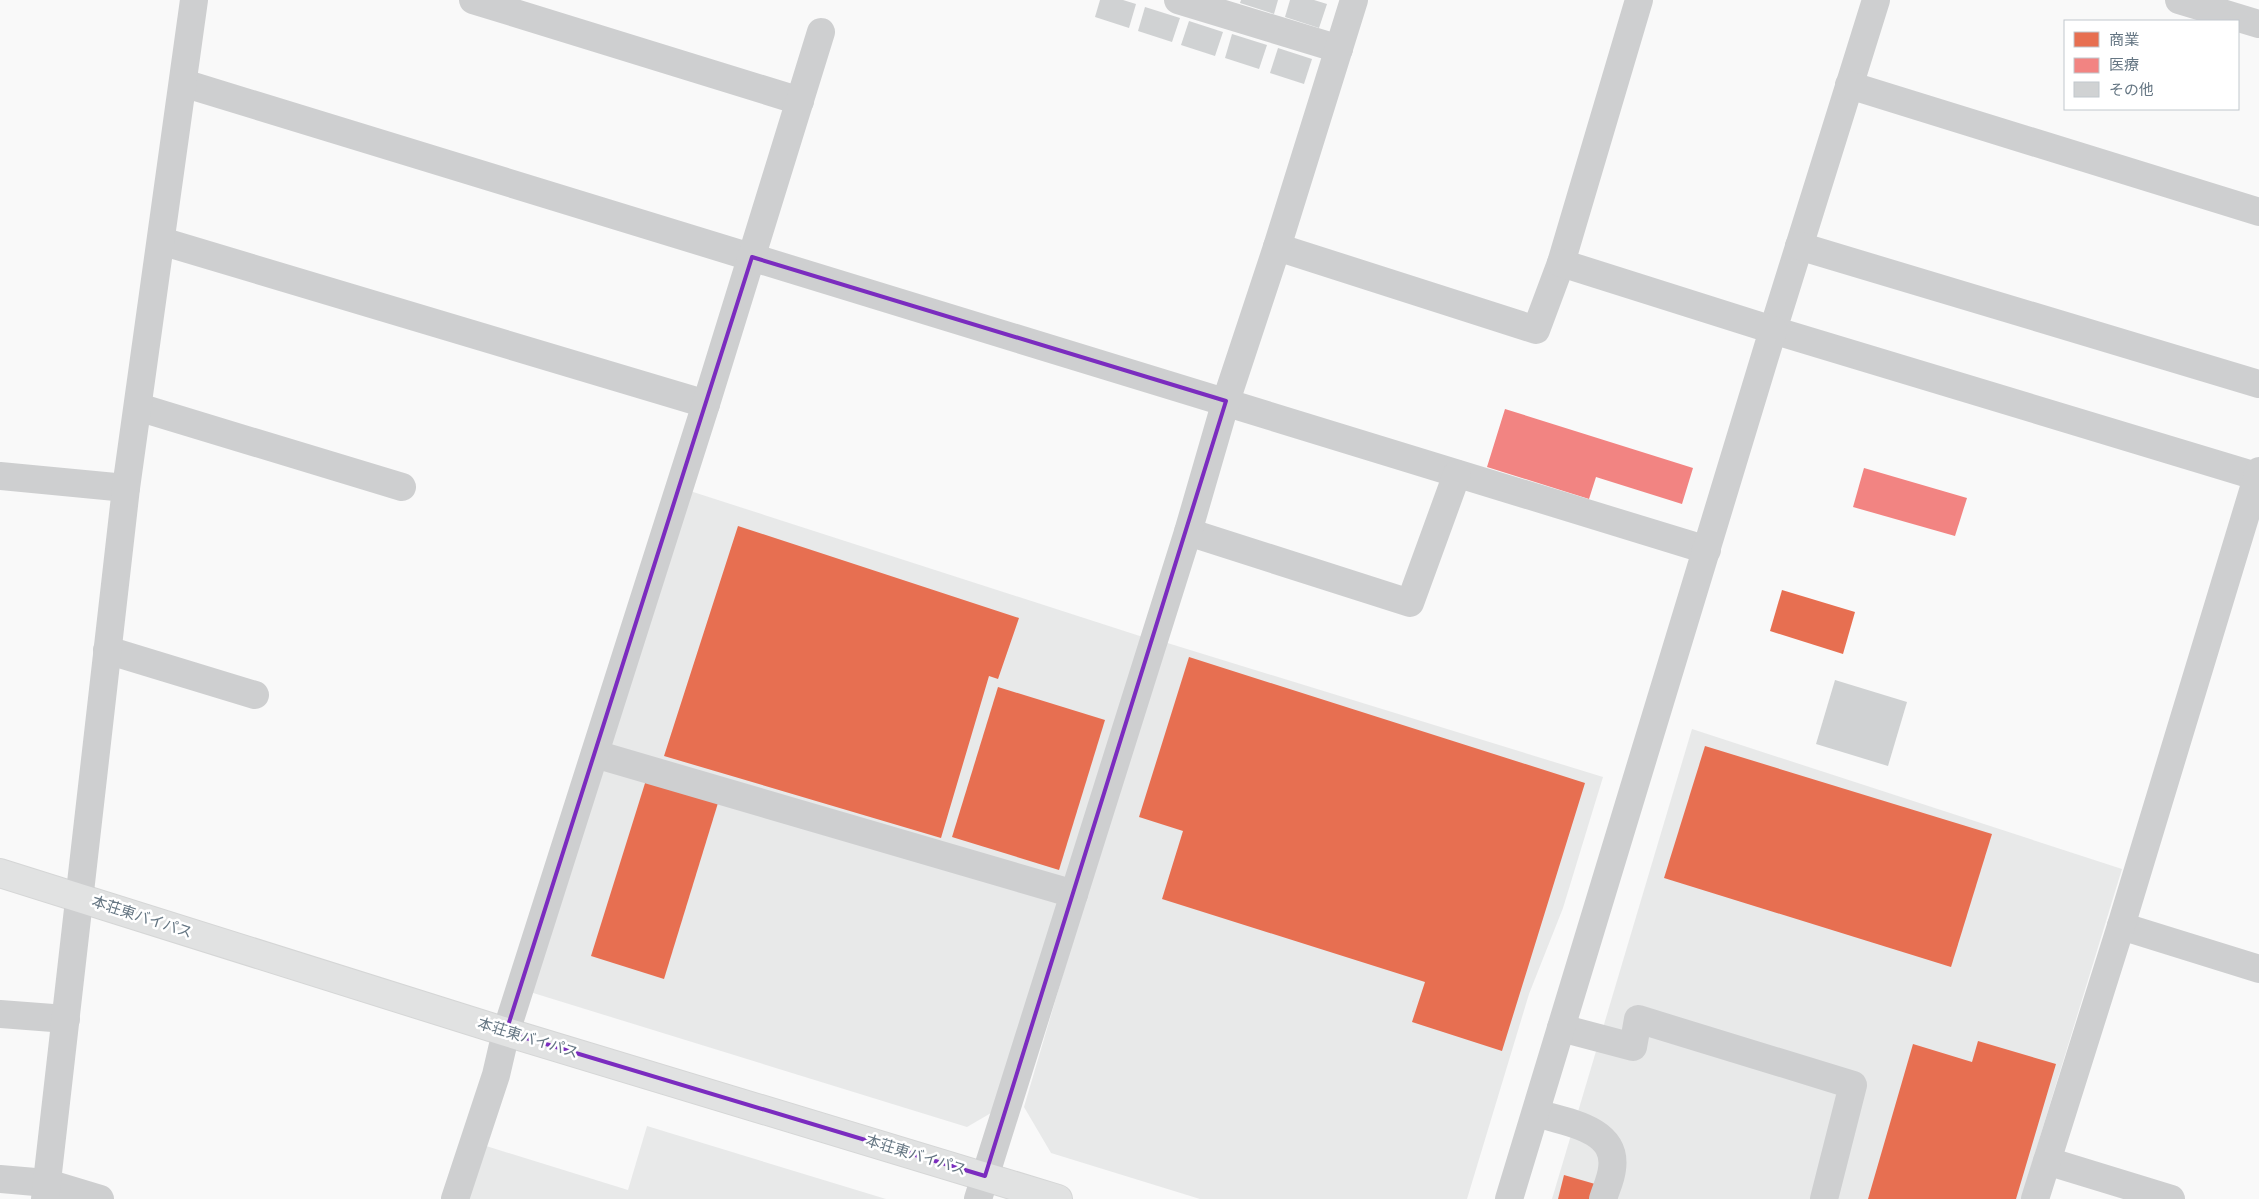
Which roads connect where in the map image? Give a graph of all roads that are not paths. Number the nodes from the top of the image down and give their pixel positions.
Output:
1 (194, 0) edge
2 (473, 0) edge
3 (1178, 0) edge
4 (1354, 0) edge
5 (1639, 0) edge
6 (1876, 0) edge
7 (2179, 0) edge
8 (2259, 24) edge
9 (821, 32) dead end
10 (1339, 49) junction
11 (183, 83) junction
12 (1849, 85) junction
13 (800, 101) junction
14 (2259, 212) edge
15 (161, 241) junction
16 (1799, 246) junction
17 (1278, 247) junction
18 (752, 257) junction
19 (1561, 263) junction
20 (1772, 330) junction
21 (2259, 384) edge
22 (1226, 401) junction
23 (706, 404) junction
24 (138, 407) junction
25 (1457, 474) junction
26 (2258, 475) edge
27 (0, 476) edge
28 (402, 487) dead end
29 (126, 488) junction
30 (1188, 532) junction
31 (1707, 550) junction
32 (107, 650) junction
33 (256, 695) dead end
34 (595, 754) junction
35 (0, 873) edge
36 (1074, 894) junction
37 (80, 897) junction
38 (2121, 926) junction
39 (2259, 968) edge
40 (0, 1014) edge
41 (66, 1019) junction
42 (1561, 1028) junction
43 (506, 1032) junction
44 (1536, 1113) junction
45 (2047, 1161) junction
46 (0, 1179) edge
47 (982, 1187) edge
48 (46, 1191) edge
49 (100, 1199) edge
50 (455, 1199) edge
51 (1058, 1199) edge
52 (1509, 1199) edge
53 (1603, 1199) edge
54 (1824, 1199) edge
55 (2035, 1199) edge
56 (2171, 1199) edge

1 - 11 street
2 - 13 street
3 - 10 street
4 - 10 street
5 - 19 street
6 - 12 street
7 - 8 street
9 - 13 street
10 - 17 street
11 - 15 street
11 - 18 street
12 - 14 street
12 - 16 street
13 - 18 street
15 - 23 street
15 - 24 street
16 - 20 street
16 - 21 street
17 - 19 street
17 - 22 street
18 - 22 street
18 - 23 street
19 - 20 street
20 - 26 street
20 - 31 street
22 - 25 street
22 - 30 street
23 - 34 street
24 - 28 street
24 - 29 street
25 - 30 street
25 - 31 street
26 - 38 street
27 - 29 street
29 - 32 street
30 - 36 street
31 - 42 street
32 - 33 street
32 - 37 street
34 - 36 street
34 - 43 street
35 - 37 highway, 本荘東バイパス
36 - 47 street
37 - 41 street
37 - 43 highway, 本荘東バイパス
38 - 39 street
38 - 45 street
40 - 41 street
41 - 48 street
42 - 44 street
42 - 54 street
43 - 47 highway, 本荘東バイパス
43 - 50 street
44 - 52 street
44 - 53 street
45 - 55 street
45 - 56 street
46 - 48 street
47 - 51 highway, 本荘東バイパス
48 - 49 street

